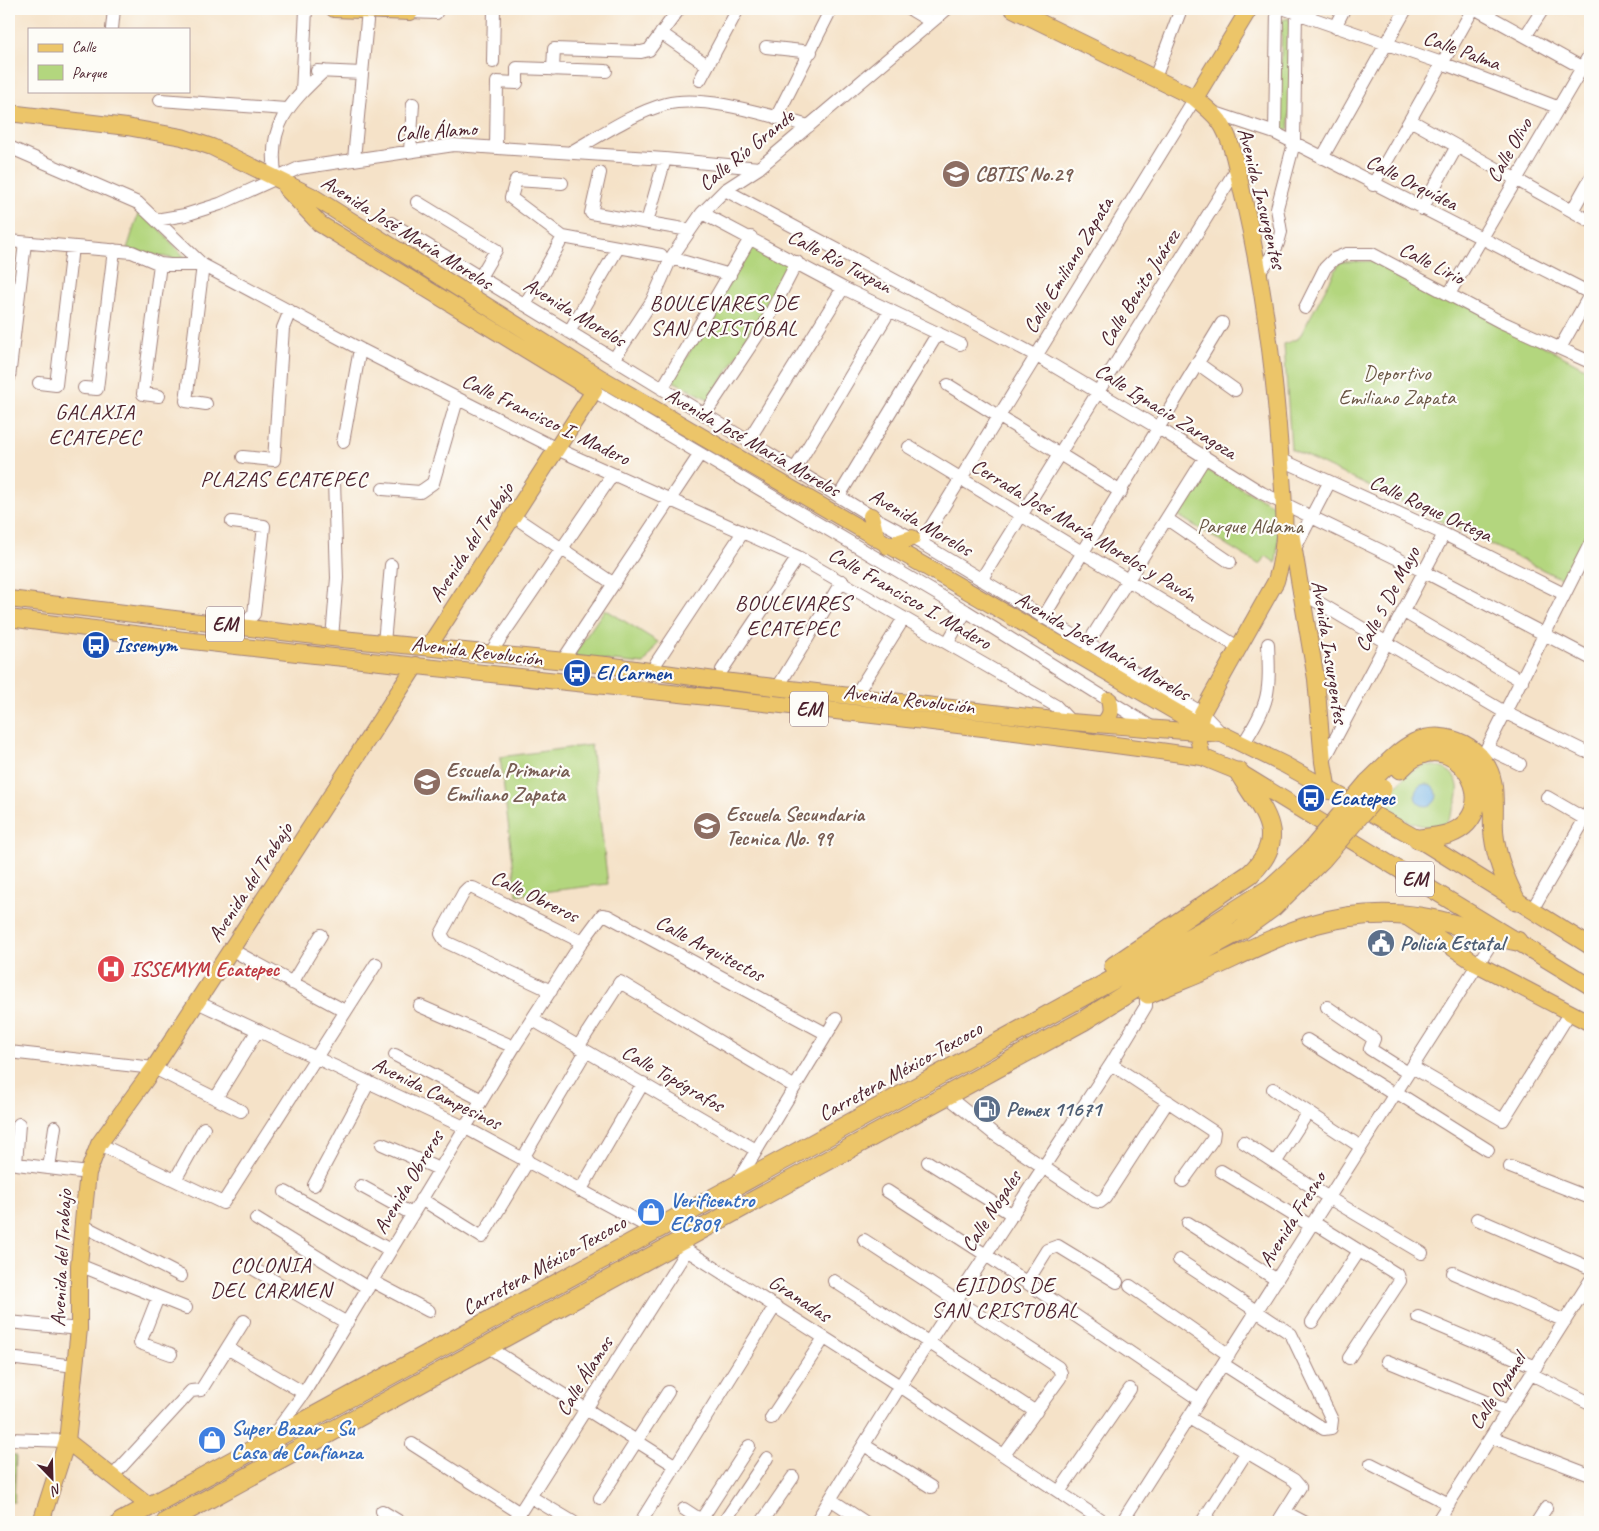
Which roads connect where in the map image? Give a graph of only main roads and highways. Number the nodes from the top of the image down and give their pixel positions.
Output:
1 (334, 9) edge
2 (1013, 9) edge
3 (1249, 9) edge
4 (411, 10) edge
5 (1195, 98) junction
6 (9, 113) edge
7 (276, 178) junction
8 (598, 385) junction
9 (1286, 513) junction
10 (871, 516) road end
11 (916, 540) road end
12 (882, 542) junction
13 (1276, 581) junction
14 (1299, 591) junction
15 (9, 599) edge
16 (16, 619) edge
17 (428, 646) junction
18 (416, 665) junction
19 (1109, 700) road end
20 (1103, 724) junction
21 (1199, 724) junction
22 (1202, 757) junction
23 (1238, 772) junction
24 (1375, 786) junction
25 (1328, 791) junction
26 (1418, 839) junction
27 (1317, 855) junction
28 (1524, 905) junction
29 (1472, 914) junction
30 (1404, 915) junction
31 (1488, 934) junction
32 (1517, 941) junction
33 (1590, 946) edge
34 (1590, 986) edge
35 (1068, 1005) junction
36 (1082, 1021) junction
37 (1590, 1023) edge
38 (67, 1441) junction
39 (151, 1506) junction
40 (41, 1522) edge
41 (121, 1522) edge
42 (169, 1522) edge

1 - 4 main road
2 - 5 main road, Avenida Insurgentes
3 - 5 main road, Calle Emiliano Zapata
5 - 9 main road, Avenida Insurgentes
6 - 7 main road, Avenida José María Morelos
7 - 8 main road, Avenida José María Morelos
7 - 8 main road, Avenida José María Morelos
8 - 12 main road, Avenida José María Morelos
8 - 17 main road, Avenida del Trabajo
9 - 13 main road, Avenida Insurgentes
9 - 14 main road, Avenida Insurgentes
10 - 12 main road
11 - 12 main road
12 - 21 main road, Avenida José María Morelos
13 - 14 main road
13 - 21 main road, Avenida Insurgentes
14 - 25 main road, Avenida Insurgentes
15 - 17 main road, Avenida Revolución / EM
16 - 18 main road, Avenida Revolución / EM
17 - 20 main road, Avenida Revolución / EM
18 - 22 main road, Avenida Revolución / EM
18 - 38 main road, Avenida del Trabajo
19 - 20 main road
20 - 21 main road, Avenida Revolución / EM
21 - 22 main road
21 - 25 main road, Avenida José María Morelos / EM
22 - 23 main road, Avenida Revolución / EM
23 - 29 main road, Avenida Revolución / EM
23 - 35 highway
24 - 26 highway
24 - 27 highway, bridge
24 - 28 highway
25 - 26 main road, EM
26 - 28 main road, EM
27 - 35 highway
27 - 36 highway
28 - 33 main road, EM
29 - 31 highway
29 - 32 main road, Avenida Revolución / EM
30 - 31 highway
30 - 36 highway
30 - 37 main road
31 - 32 highway
32 - 34 main road, EM
35 - 39 highway, Carretera México-Texcoco
36 - 42 highway, Carretera México-Texcoco
38 - 39 main road
38 - 40 main road, Avenida del Trabajo
39 - 41 highway, Carretera México-Texcoco

